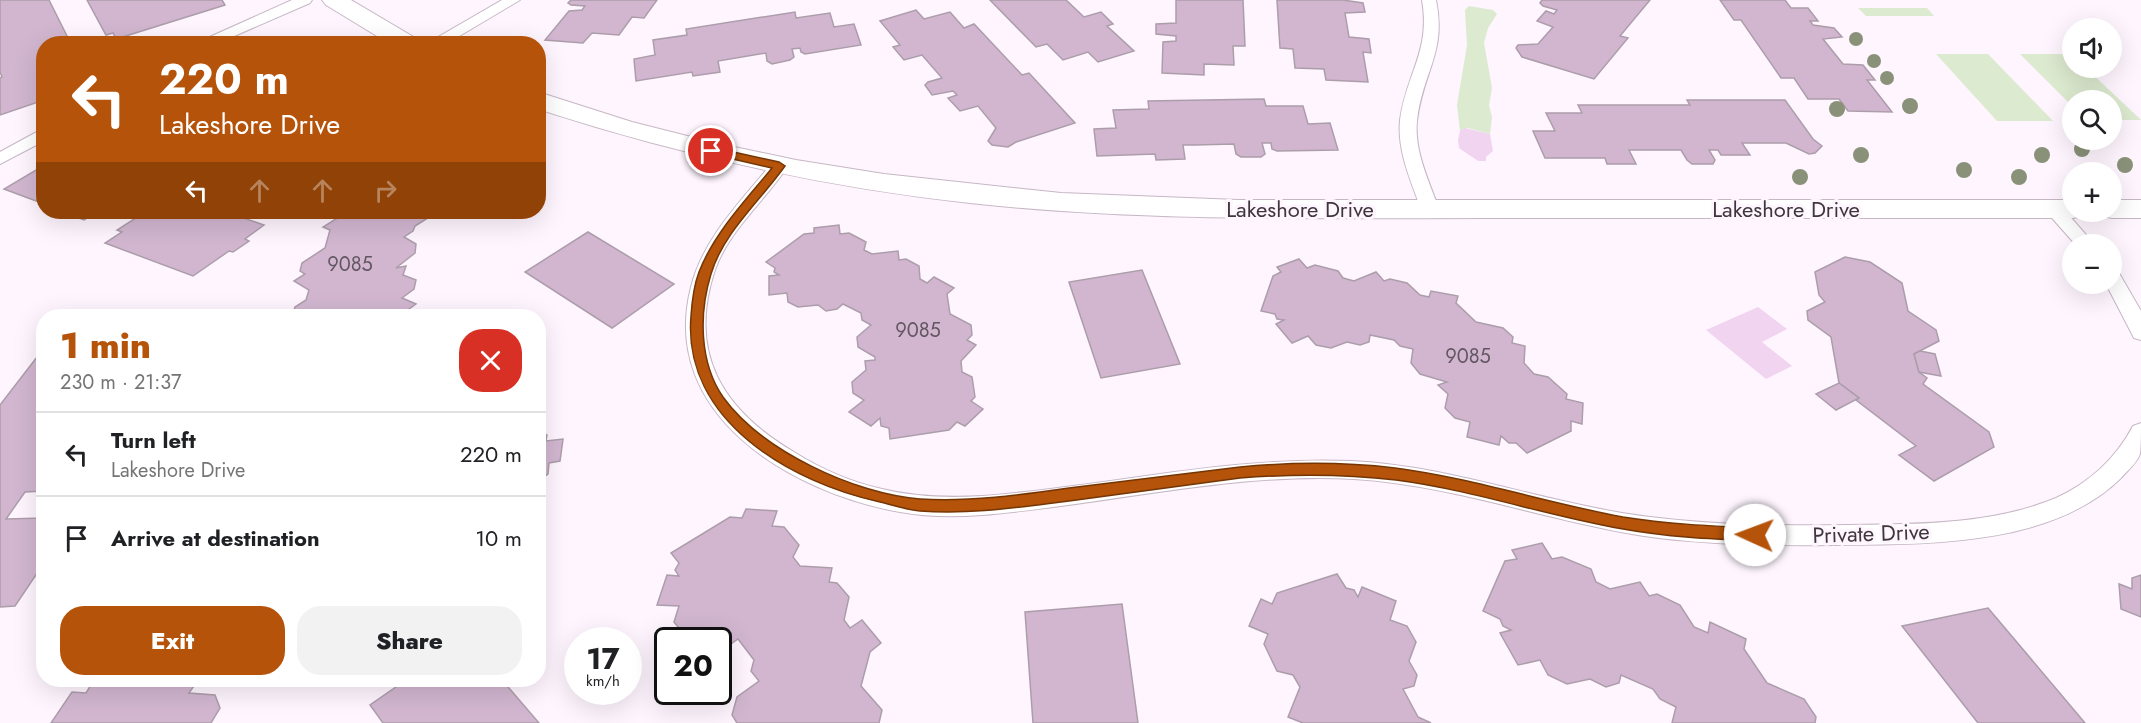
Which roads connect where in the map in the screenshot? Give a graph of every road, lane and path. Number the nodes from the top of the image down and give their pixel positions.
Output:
1 (305, 0) edge
2 (334, 0) edge
3 (513, 0) edge
4 (1429, 0) edge
5 (221, 36) edge
6 (395, 36) edge
7 (448, 36) edge
8 (546, 103) edge
9 (36, 138) edge
10 (0, 159) edge
11 (779, 166) junction
12 (1430, 209) junction
13 (2062, 209) edge
14 (2122, 209) edge
15 (2141, 209) edge
16 (2122, 294) edge
17 (2141, 333) edge
18 (2141, 432) edge

1 - 5 lane
2 - 6 street
3 - 7 lane
4 - 12 lane
8 - 11 street, Lakeshore Drive
9 - 10 lane
11 - 12 street, Lakeshore Drive
11 - 18 lane, Private Drive
12 - 13 street, Lakeshore Drive
14 - 15 street
16 - 17 lane

